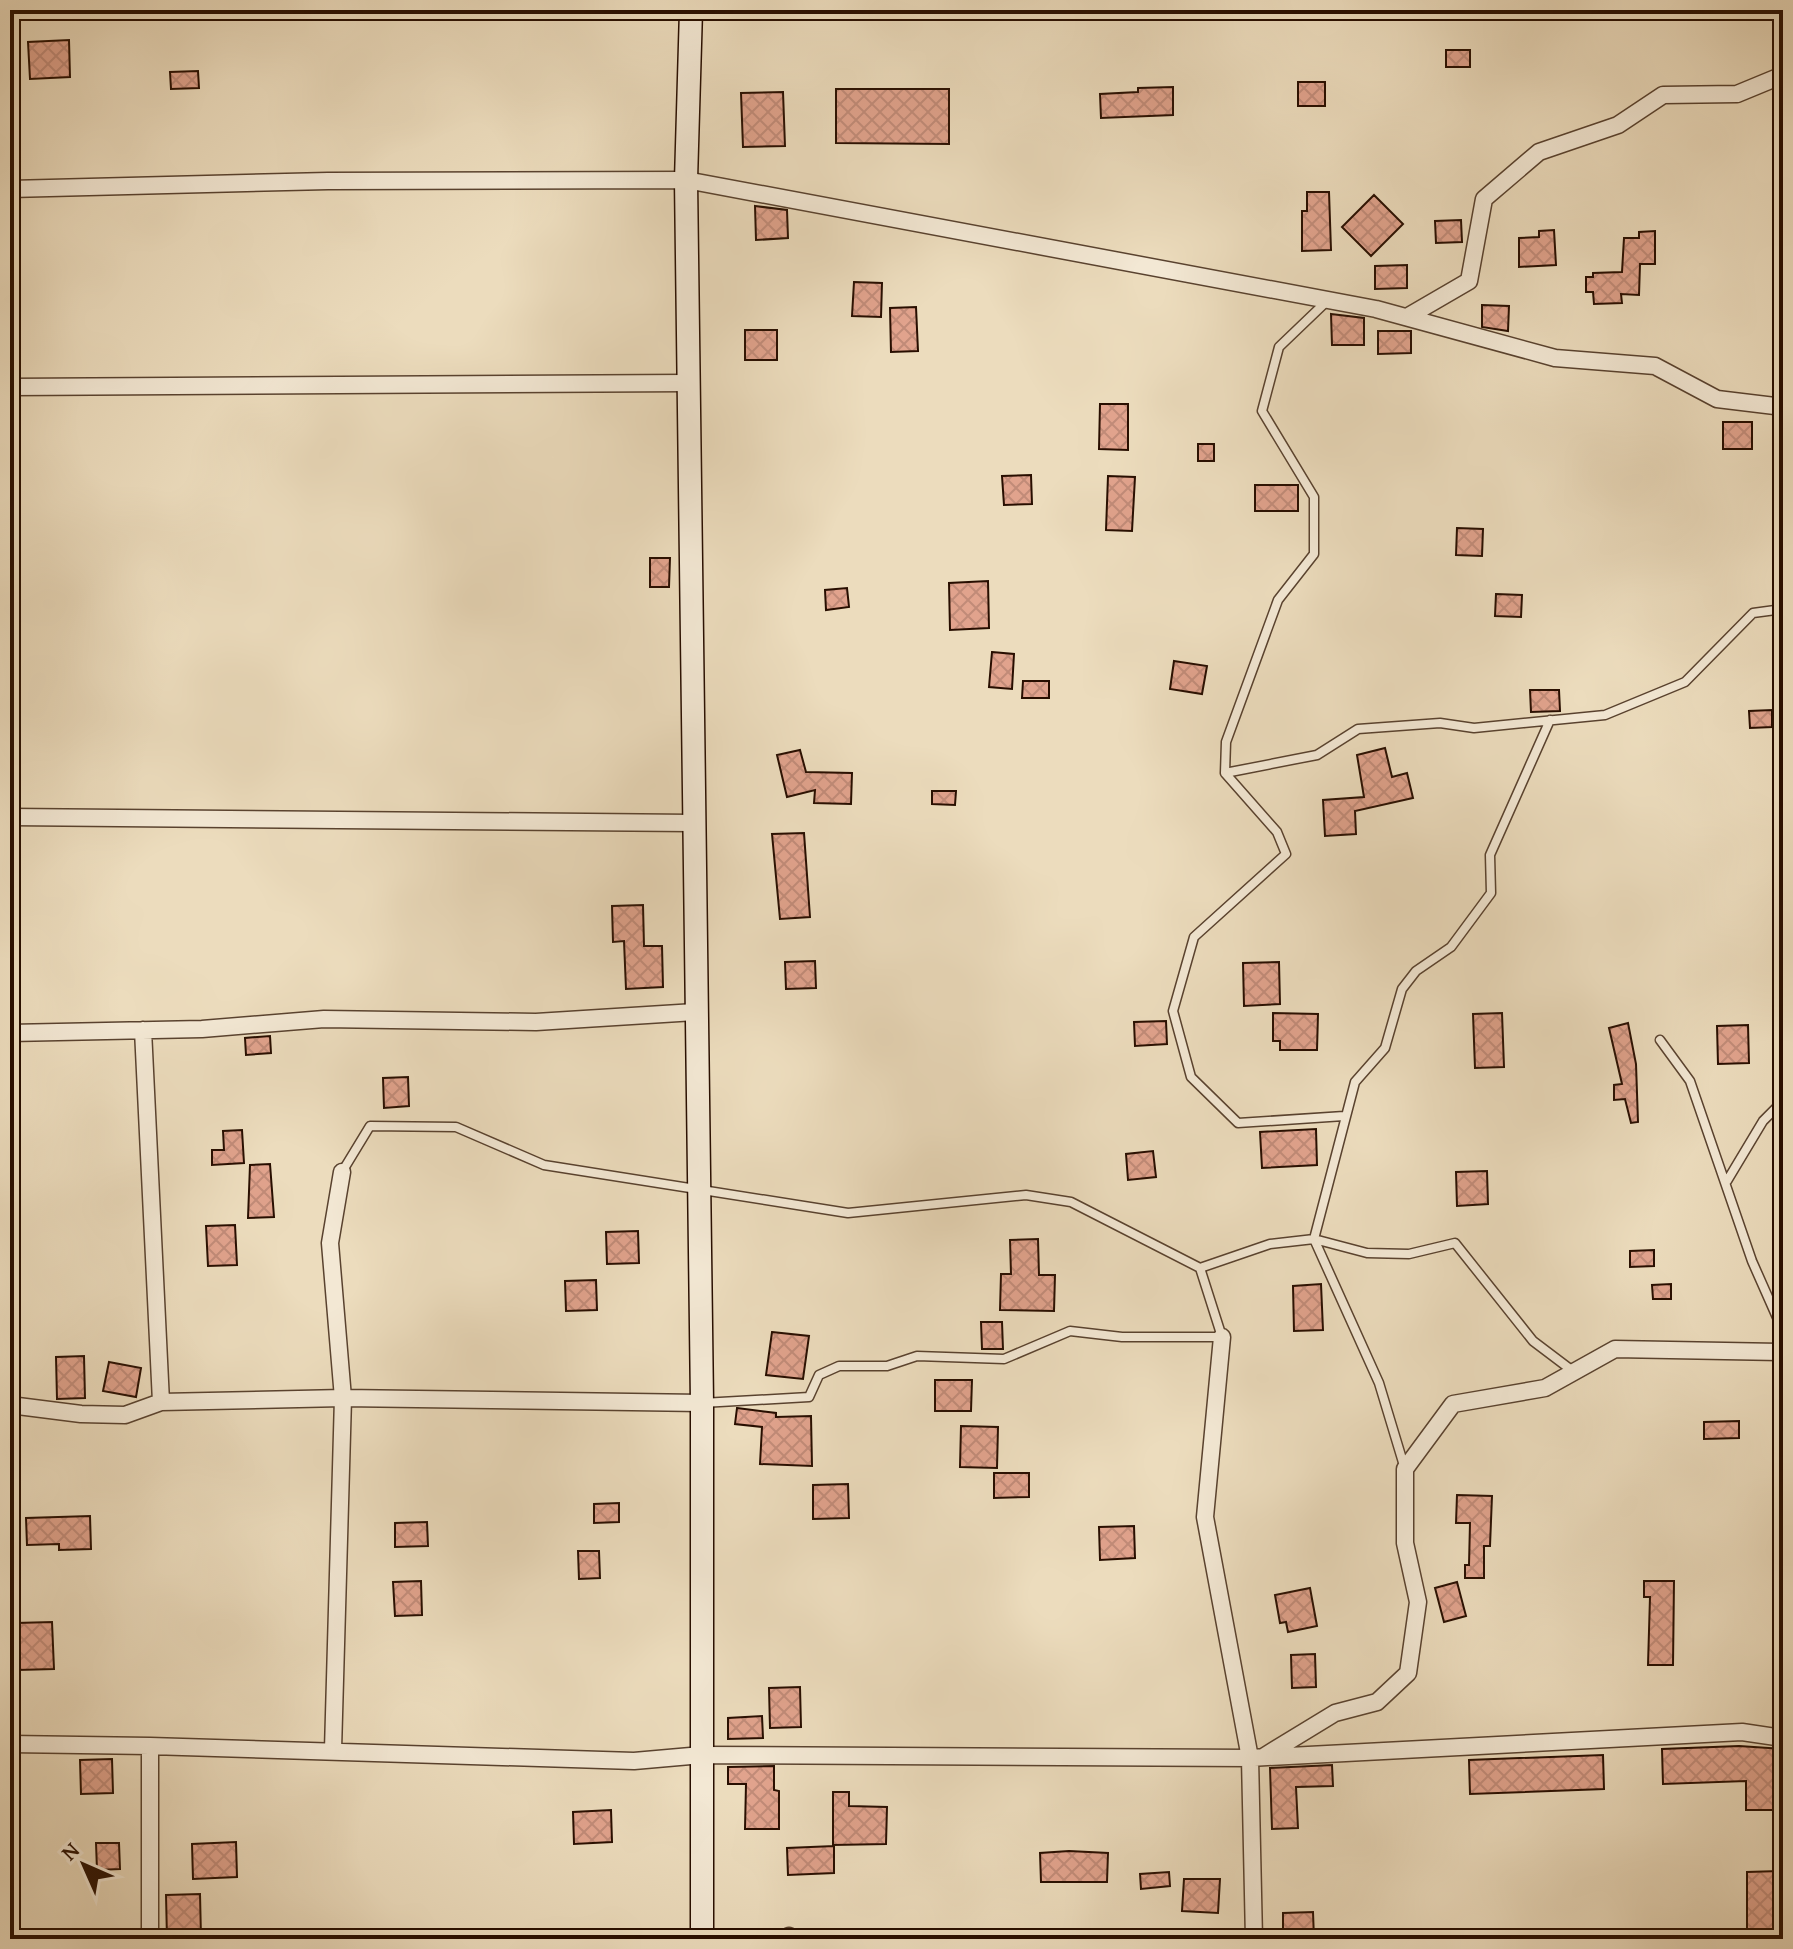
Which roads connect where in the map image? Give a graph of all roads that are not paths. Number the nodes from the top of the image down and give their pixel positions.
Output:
1 (691, 10) edge
2 (1783, 75) edge
3 (686, 180) junction
4 (10, 189) edge
5 (1329, 300) junction
6 (1407, 317) junction
7 (688, 383) junction
8 (10, 387) edge
9 (1783, 407) edge
10 (1783, 609) edge
11 (1550, 720) junction
12 (1225, 773) junction
13 (10, 817) edge
14 (693, 823) junction
15 (695, 1012) junction
16 (143, 1030) junction
17 (10, 1033) edge
18 (1660, 1040) dead end
19 (1783, 1101) edge
20 (1344, 1116) junction
21 (342, 1172) joint
22 (1727, 1181) junction
23 (696, 1188) junction
24 (1314, 1239) junction
25 (1200, 1268) junction
26 (1783, 1331) edge
27 (1222, 1337) junction
28 (1783, 1352) edge
29 (1574, 1372) junction
30 (343, 1398) junction
31 (161, 1402) junction
32 (702, 1403) junction
33 (10, 1405) edge
34 (1405, 1469) junction
35 (1783, 1738) edge
36 (10, 1744) edge
37 (150, 1746) junction
38 (333, 1750) junction
39 (702, 1755) junction
40 (1256, 1758) junction
41 (150, 1939) edge
42 (702, 1939) edge
43 (783, 1939) edge
44 (795, 1939) edge
45 (1254, 1939) edge

1 - 3 street
2 - 6 street
3 - 4 street
3 - 5 street
3 - 7 street
5 - 6 street
5 - 12 lane
6 - 9 street
7 - 8 street
7 - 14 street
10 - 11 lane
11 - 12 lane
11 - 20 lane
12 - 20 lane
13 - 14 street
14 - 15 street
15 - 16 street
15 - 23 street
16 - 17 street
16 - 31 street
18 - 22 lane
19 - 22 lane
20 - 24 lane
21 - 23 lane
21 - 30 street
22 - 26 lane
23 - 25 lane
23 - 32 street
24 - 25 lane
24 - 29 lane
24 - 34 lane
25 - 27 lane
27 - 32 lane
27 - 40 street
28 - 29 street
29 - 34 street
30 - 31 street
30 - 32 street
30 - 38 street
31 - 33 street
32 - 39 street
34 - 40 street
35 - 40 street
36 - 37 street
37 - 38 street
37 - 41 street
38 - 39 street
39 - 40 street
39 - 42 street
40 - 45 street
43 - 44 street

